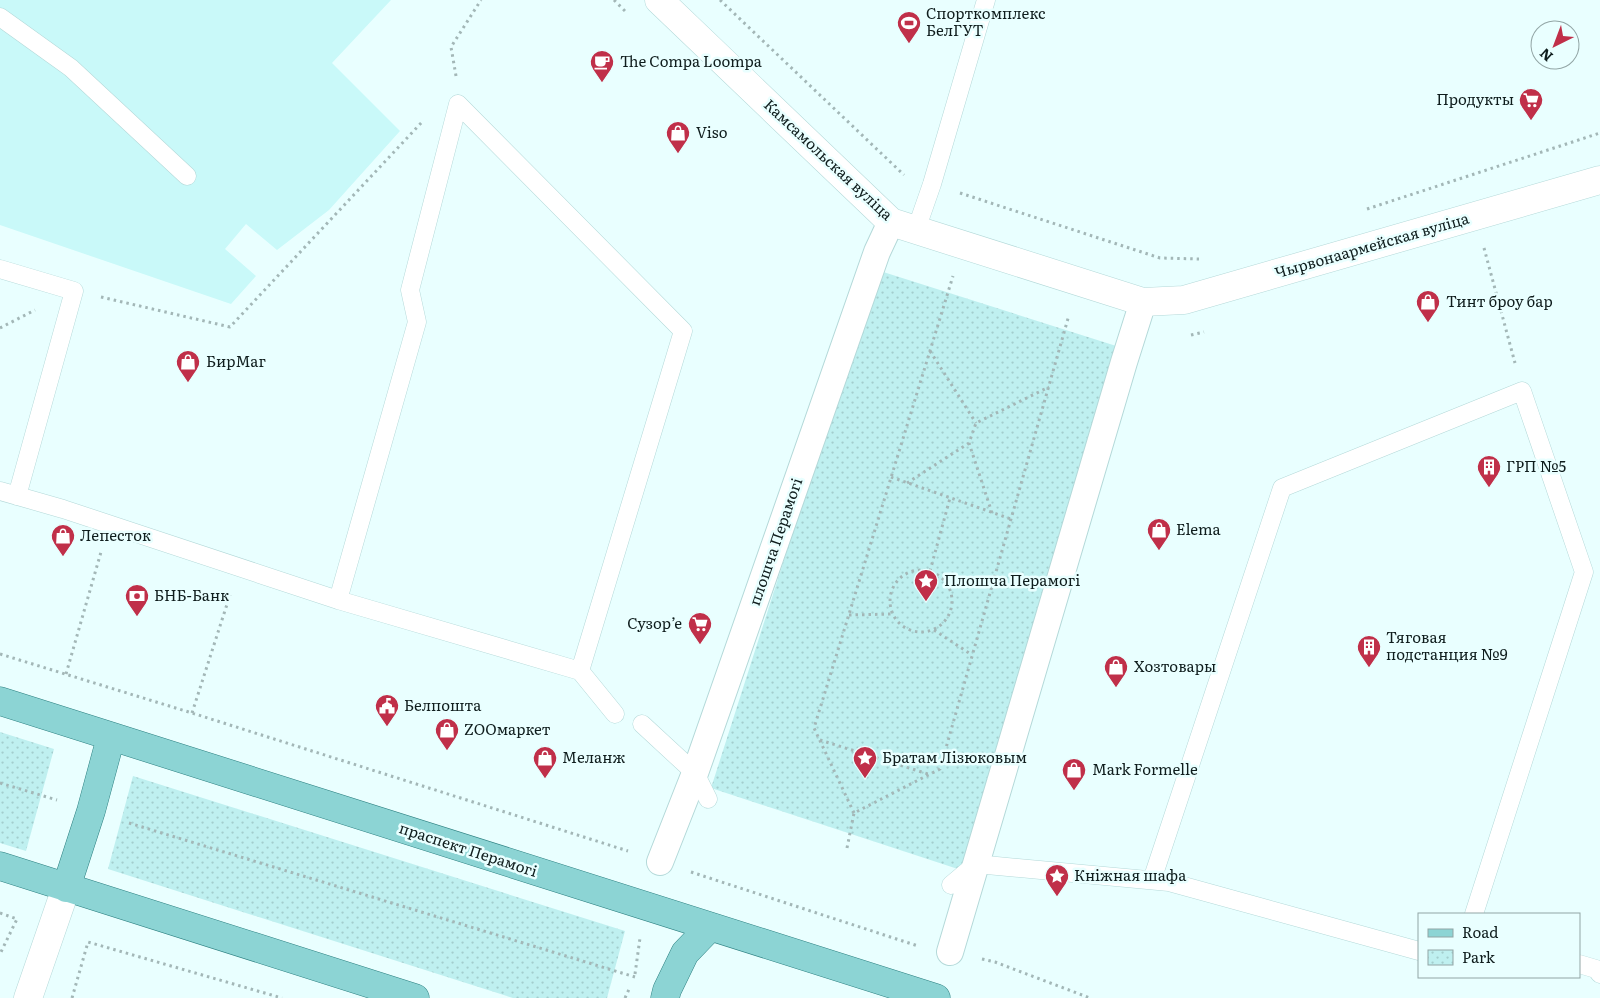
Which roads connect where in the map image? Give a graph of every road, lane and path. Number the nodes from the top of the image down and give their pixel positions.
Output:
1 (481, 0) edge
2 (659, 0) edge
3 (720, 0) edge
4 (986, 0) edge
5 (0, 16) edge
6 (458, 104) junction
7 (424, 120) dead end
8 (1600, 133) edge
9 (187, 176) dead end
10 (1600, 180) edge
11 (932, 184) junction
12 (1365, 210) dead end
13 (903, 226) junction
14 (1483, 248) dead end
15 (1206, 259) dead end
16 (0, 269) edge
17 (953, 276) dead end
18 (74, 291) junction
19 (1143, 302) junction
20 (1070, 312) dead end
21 (0, 328) edge
22 (930, 351) junction
23 (1049, 387) junction
24 (1522, 391) junction
25 (976, 423) junction
26 (969, 443) junction
27 (891, 477) junction
28 (907, 483) junction
29 (0, 491) edge
30 (17, 496) junction
31 (950, 498) junction
32 (992, 513) junction
33 (1011, 519) junction
34 (109, 525) junction
35 (239, 567) junction
36 (930, 571) junction
37 (338, 600) junction
38 (892, 614) junction
39 (849, 615) junction
40 (934, 630) junction
41 (0, 654) edge
42 (972, 655) junction
43 (580, 672) junction
44 (66, 674) junction
45 (0, 701) edge
46 (192, 713) junction
47 (615, 714) dead end
48 (642, 724) dead end
49 (111, 736) junction
50 (820, 740) junction
51 (695, 773) junction
52 (929, 774) junction
53 (0, 783) edge
54 (708, 799) dead end
55 (57, 800) dead end
56 (854, 813) junction
57 (129, 823) dead end
58 (847, 848) dead end
59 (660, 862) junction
60 (976, 864) junction
61 (0, 866) edge
62 (1152, 880) junction
63 (951, 885) dead end
64 (66, 888) junction
65 (0, 913) edge
66 (1474, 913) edge
67 (710, 927) junction
68 (641, 929) dead end
69 (1418, 951) edge
70 (950, 952) junction
71 (0, 954) edge
72 (1580, 964) edge
73 (1599, 967) edge
74 (635, 977) junction
75 (886, 989) edge
76 (28, 998) edge
77 (72, 998) edge
78 (282, 998) edge
79 (415, 998) edge
80 (625, 998) edge
81 (665, 998) edge
82 (936, 998) edge
83 (1090, 998) edge

1 - 6 path
2 - 13 street, Камсамольская вуліца
3 - 11 path
4 - 11 lane
5 - 9 lane
6 - 37 lane
6 - 43 lane
7 - 18 path
8 - 12 path
10 - 19 street, Чырвонаармейская вуліца
11 - 13 lane
11 - 15 path
13 - 19 street, Камсамольская вуліца
13 - 51 street, плошча Перамогі
14 - 24 path
16 - 18 lane
17 - 22 path
18 - 21 path
18 - 30 lane
19 - 60 street
20 - 23 path
22 - 25 path
22 - 27 path
23 - 25 path
23 - 33 path
24 - 62 lane
24 - 66 lane
25 - 26 path
26 - 28 path
26 - 32 path
27 - 28 path
27 - 39 path
28 - 31 path
29 - 30 lane
30 - 34 lane
31 - 32 path
31 - 36 path
32 - 33 path
33 - 42 path
34 - 35 lane
34 - 44 path
35 - 37 lane
35 - 46 path
36 - 38 path
36 - 40 path
37 - 43 lane
38 - 39 path
38 - 40 path
39 - 50 path
40 - 42 path
41 - 44 path
42 - 52 path
43 - 47 lane
44 - 46 path
45 - 49 main road, праспект Перамогі
46 - 59 path
48 - 51 lane
49 - 64 main road
49 - 67 main road, праспект Перамогі
50 - 52 path
50 - 56 path
51 - 54 lane
51 - 59 street, плошча Перамогі
52 - 56 path
53 - 55 path
56 - 58 path
57 - 74 path
59 - 70 path
60 - 62 lane
60 - 63 lane
60 - 70 street
61 - 64 main road
62 - 69 lane
64 - 76 street
64 - 79 main road
65 - 71 path
67 - 75 main road, праспект Перамогі
67 - 81 main road
68 - 74 path
70 - 83 path
72 - 73 lane
74 - 80 path
75 - 82 main road, праспект Перамогі
77 - 78 path

